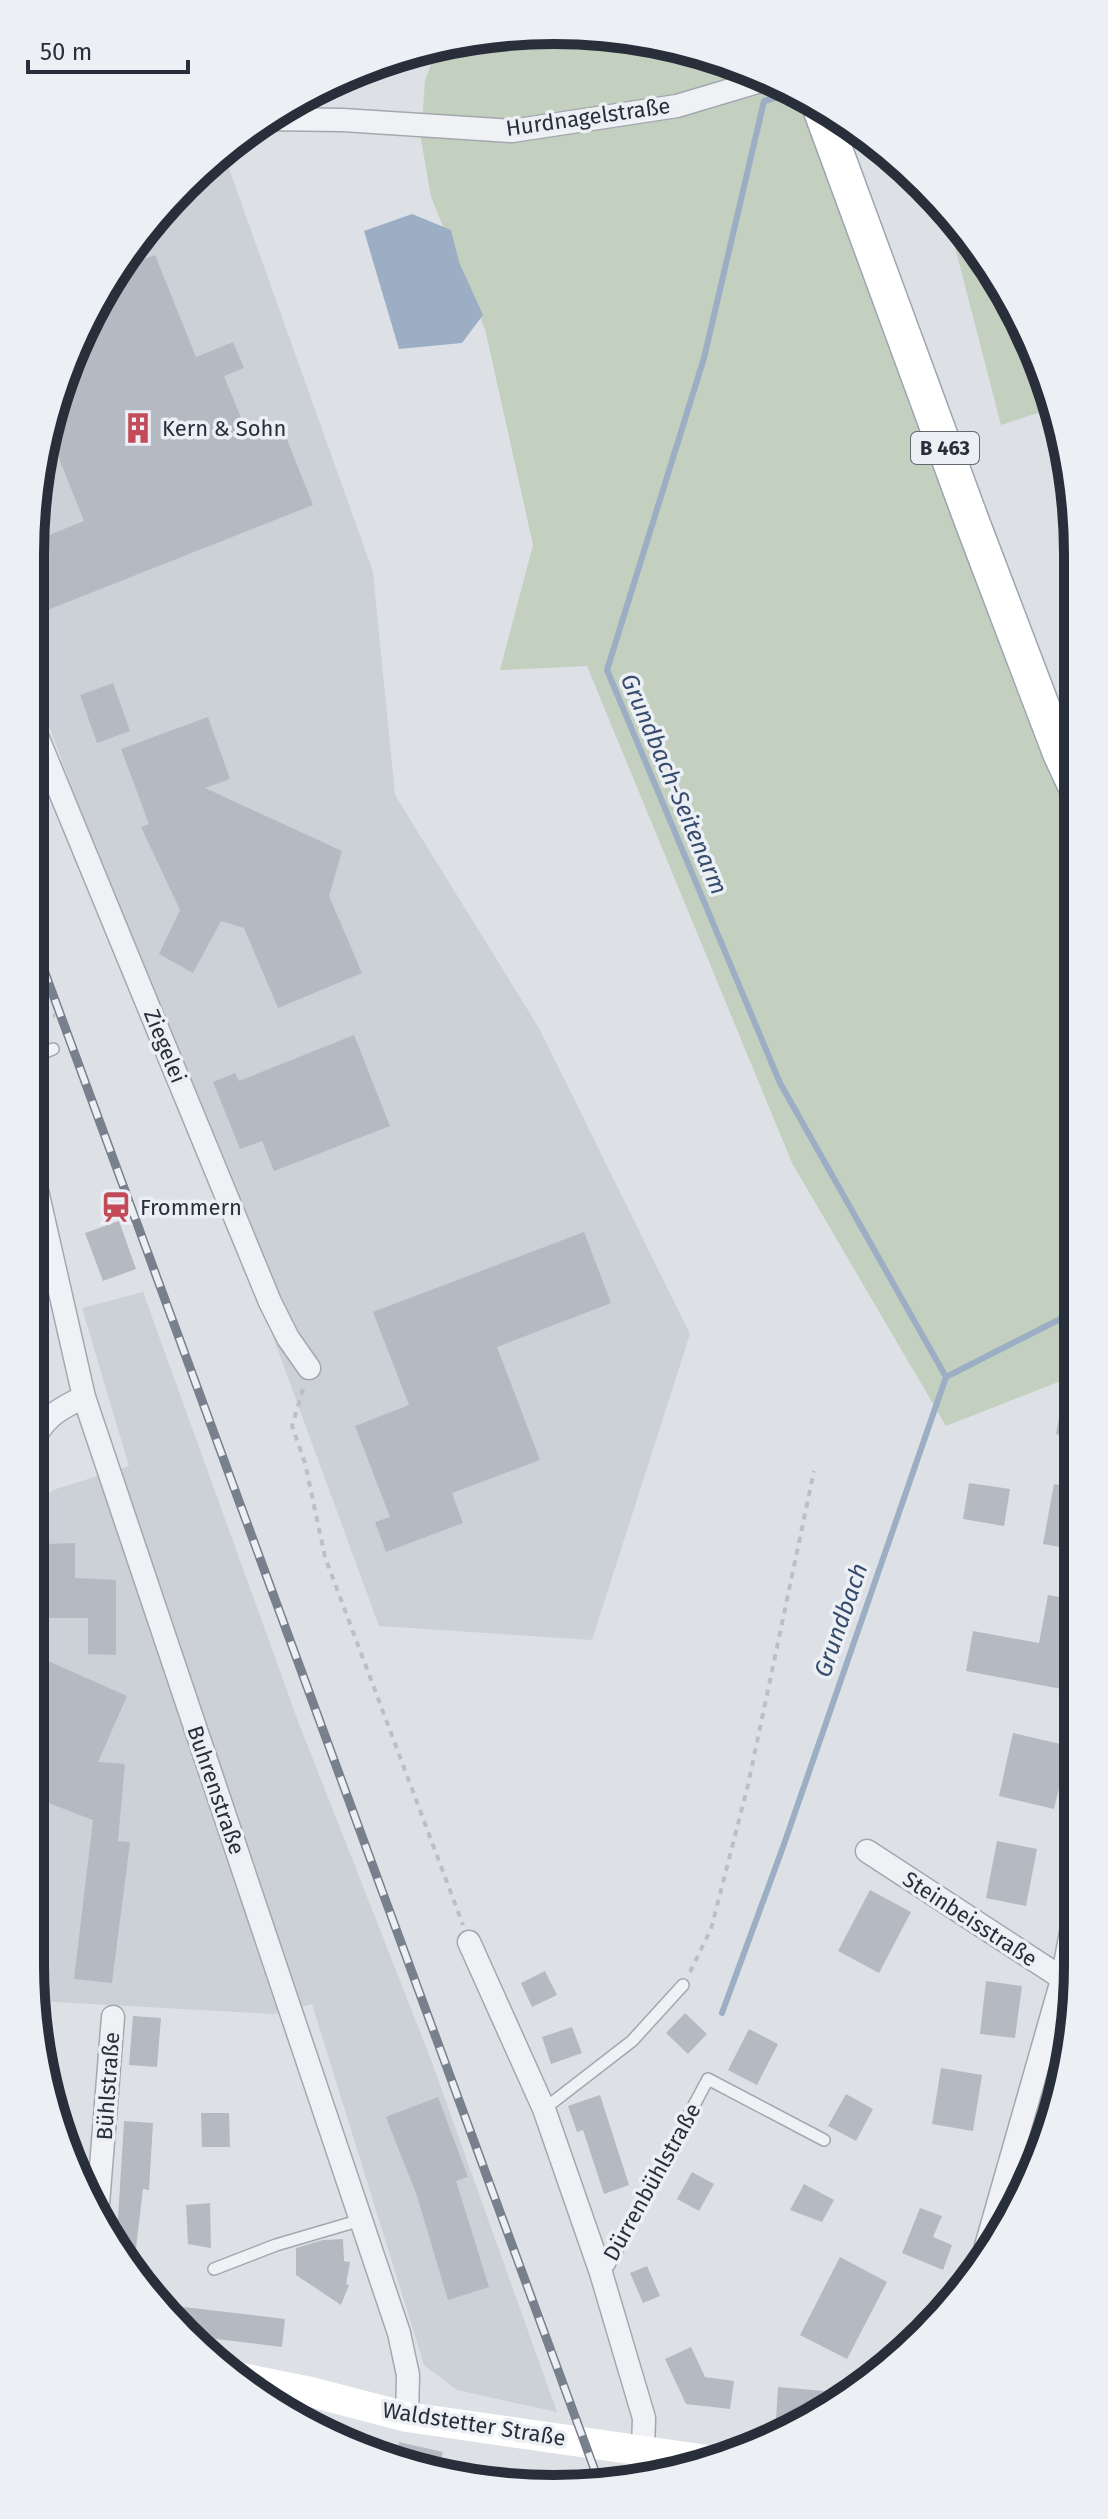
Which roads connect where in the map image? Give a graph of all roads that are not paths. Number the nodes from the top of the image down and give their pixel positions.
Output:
1 (751, 84) edge
2 (288, 119) edge
3 (825, 122) edge
4 (44, 753) edge
5 (1064, 757) edge
6 (53, 1049) dead end
7 (44, 1053) edge
8 (44, 1221) edge
9 (309, 1368) road end
10 (84, 1397) junction
11 (44, 1423) edge
12 (867, 1851) dead end
13 (469, 1942) road end
14 (1064, 1980) edge
15 (683, 1985) road end
16 (1063, 1999) edge
17 (113, 2017) dead end
18 (544, 2109) junction
19 (824, 2140) dead end
20 (99, 2194) edge
21 (361, 2220) junction
22 (992, 2226) edge
23 (214, 2269) dead end
24 (601, 2273) junction
25 (261, 2382) edge
26 (407, 2417) junction
27 (642, 2465) edge

1 - 2 street, Hurdnagelstraße
3 - 5 main road, B 463
4 - 9 street, Ziegelei
6 - 7 lane
8 - 10 street, Buhrenstraße
10 - 11 street
10 - 21 street, Buhrenstraße
12 - 14 street, Steinbeisstraße
13 - 18 street, Dürrenbühlstraße
15 - 18 lane
16 - 22 street
17 - 20 street, Bühlstraße
18 - 24 street, Dürrenbühlstraße
19 - 24 lane, Dürrenbühlstraße
21 - 23 lane
21 - 26 street, Buhrenstraße
24 - 27 street, Dürrenbühlstraße
25 - 26 street, Waldstetter Straße
26 - 27 street, Waldstetter Straße

